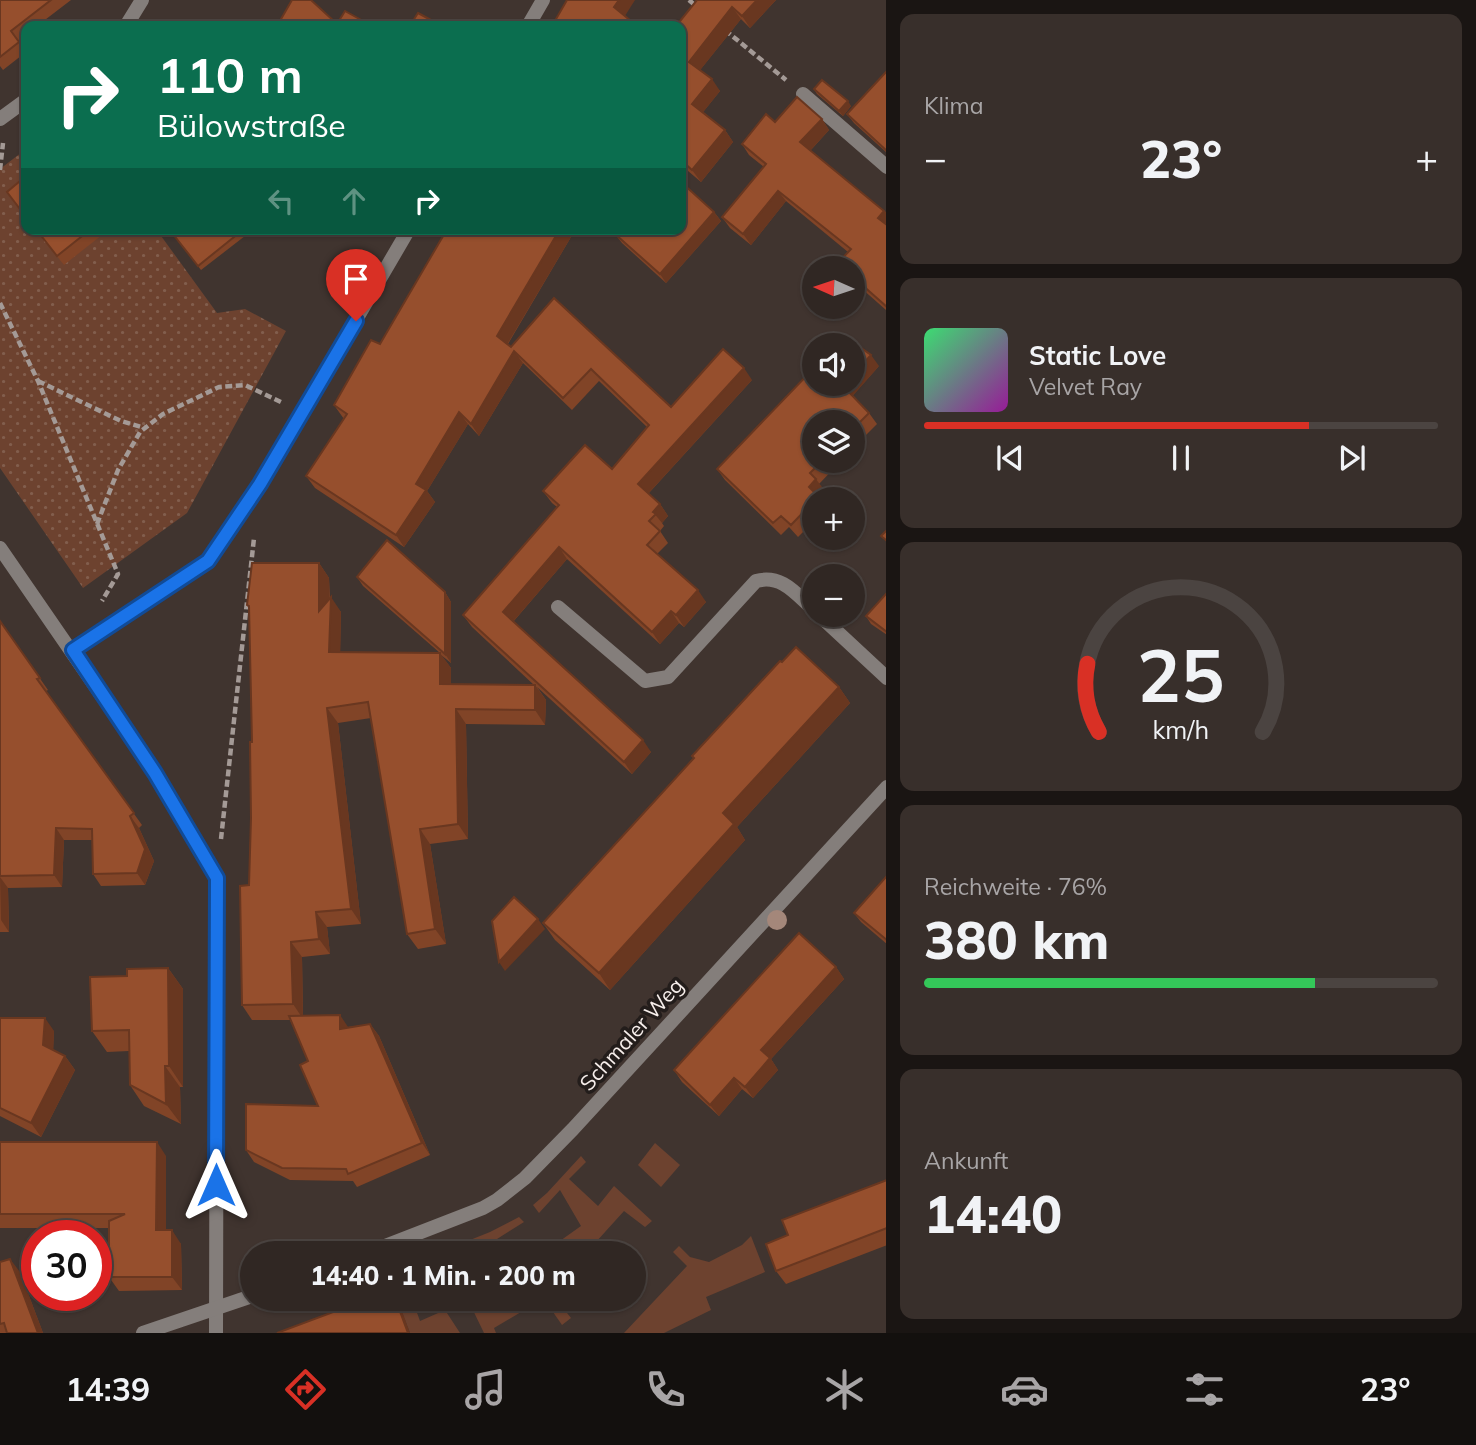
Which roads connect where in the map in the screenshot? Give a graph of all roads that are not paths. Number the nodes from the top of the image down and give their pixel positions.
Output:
1 (142, 0) edge
2 (543, 0) edge
3 (131, 21) edge
4 (531, 21) edge
5 (803, 94) road end
6 (21, 104) edge
7 (0, 119) edge
8 (886, 167) edge
9 (406, 235) edge
10 (0, 548) edge
11 (802, 599) edge
12 (558, 607) dead end
13 (832, 627) edge
14 (73, 650) junction
15 (886, 678) edge
16 (886, 788) edge
17 (399, 1241) edge
18 (240, 1300) edge
19 (216, 1308) junction
20 (143, 1333) edge
21 (216, 1333) edge

1 - 3 street
2 - 4 street
5 - 8 street
6 - 7 street
9 - 14 street
10 - 14 street
11 - 12 street
13 - 15 street
14 - 19 street
16 - 17 street, Schmaler Weg
18 - 19 street
19 - 20 street
19 - 21 street

